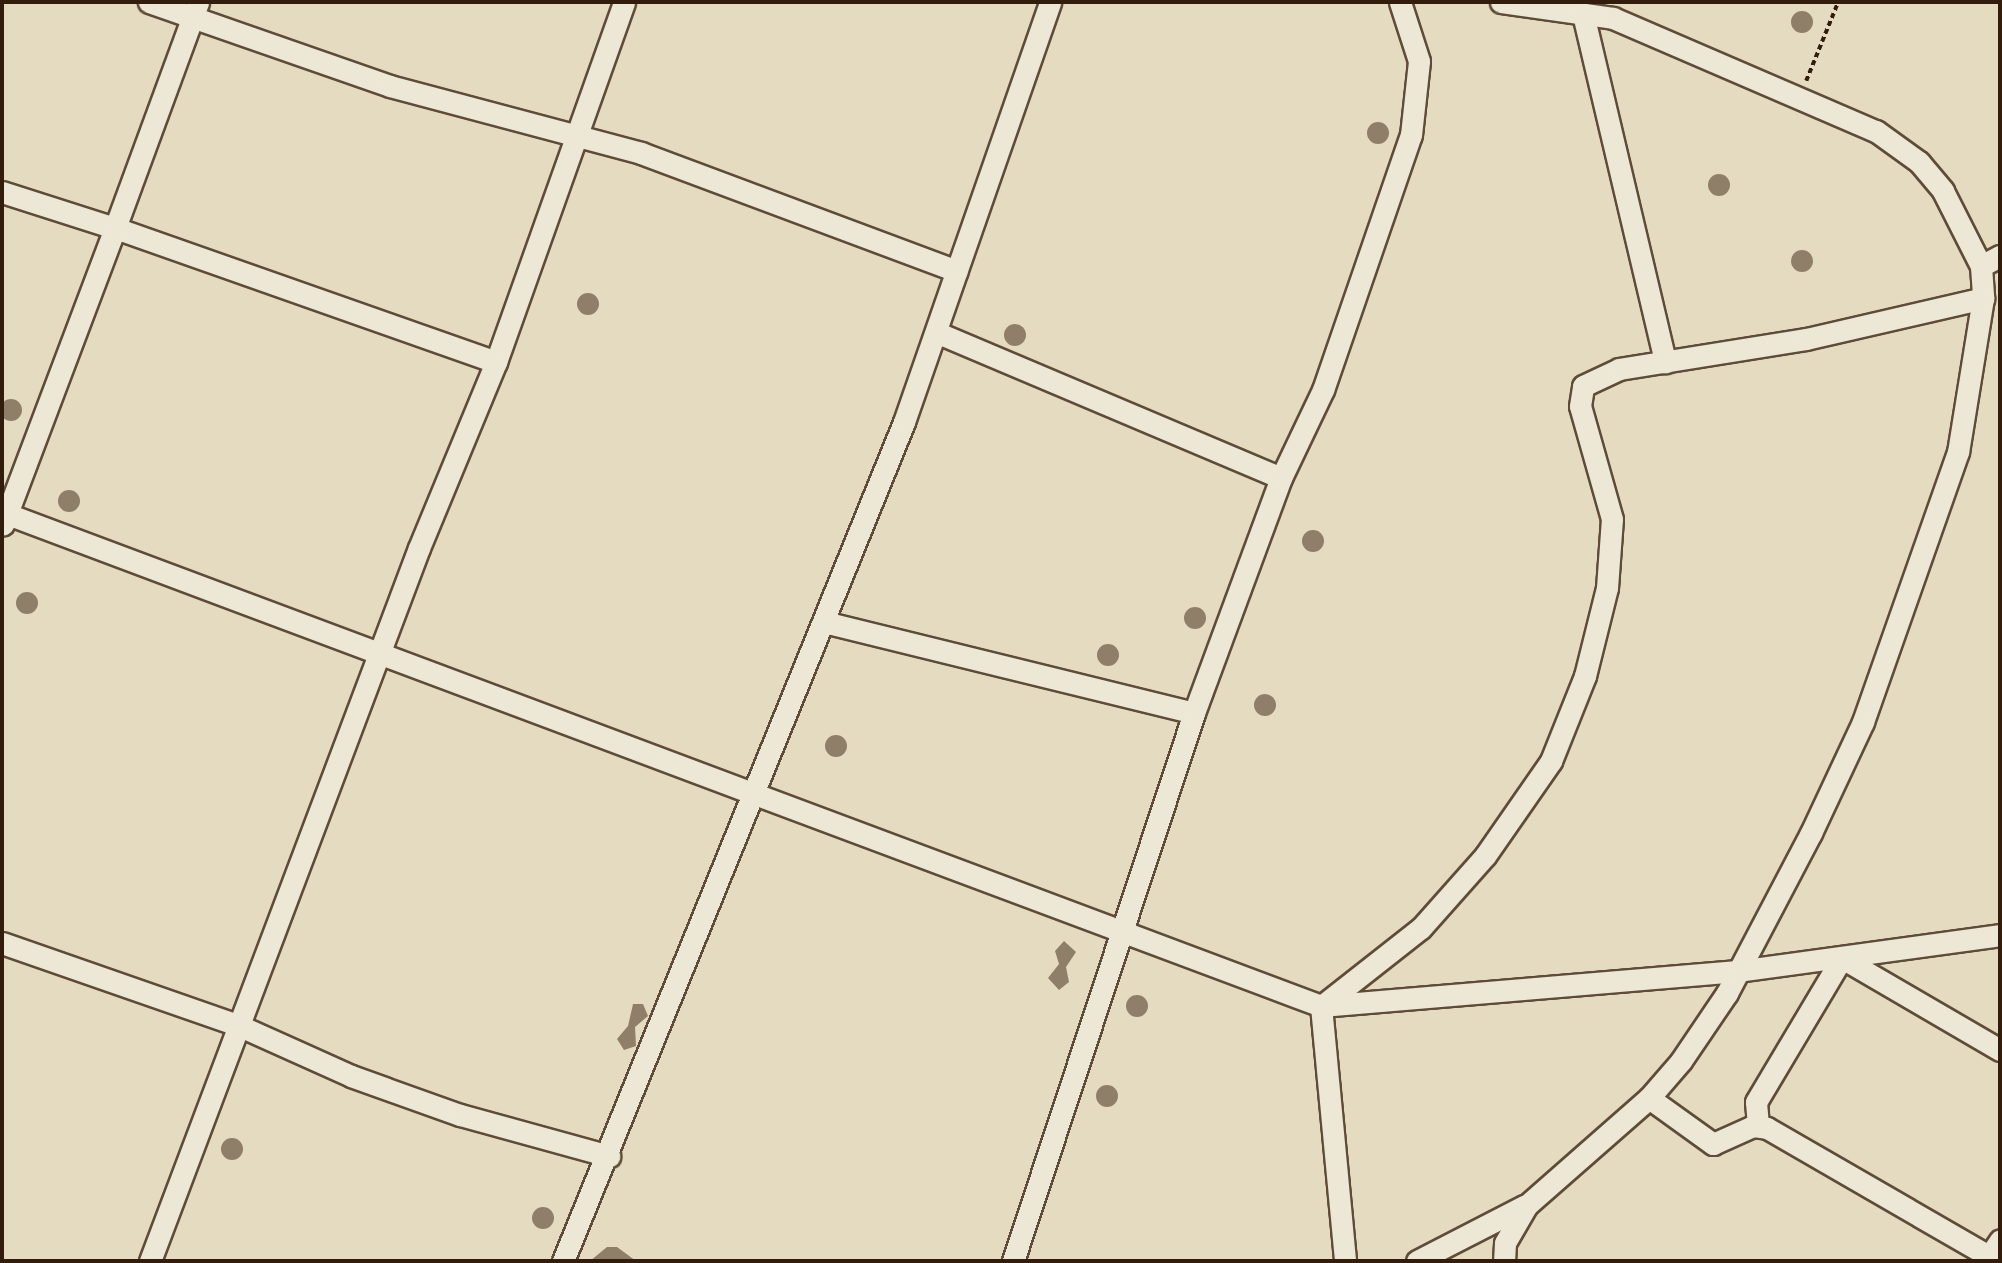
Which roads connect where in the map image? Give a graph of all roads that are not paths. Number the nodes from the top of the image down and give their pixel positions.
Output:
1 (149, 2) edge
2 (624, 2) edge
3 (1050, 2) edge
4 (1400, 2) edge
5 (1501, 2) edge
6 (195, 10) edge
7 (1617, 10) edge
8 (1583, 14) junction
9 (572, 137) junction
10 (2, 192) edge
11 (116, 228) junction
12 (2000, 256) edge
13 (1981, 266) junction
14 (957, 271) junction
15 (1983, 298) junction
16 (938, 333) junction
17 (496, 362) junction
18 (1665, 362) junction
19 (1281, 478) junction
20 (4, 517) edge
21 (824, 622) junction
22 (382, 656) junction
23 (1194, 713) junction
24 (750, 797) junction
25 (1124, 932) junction
26 (2000, 935) edge
27 (2, 943) edge
28 (1842, 958) junction
29 (1738, 971) junction
30 (1321, 1006) junction
31 (240, 1026) junction
32 (2000, 1050) edge
33 (1649, 1098) junction
34 (1758, 1125) junction
35 (608, 1156) junction
36 (1527, 1205) junction
37 (1993, 1255) edge
38 (150, 1261) edge
39 (563, 1261) edge
40 (1013, 1261) edge
41 (1345, 1261) edge
42 (1417, 1261) edge
43 (1504, 1261) edge

1 - 6 street
2 - 9 street
3 - 14 street
4 - 19 street
5 - 8 street
6 - 9 street
6 - 11 street
7 - 8 street
7 - 13 street
8 - 18 street
9 - 14 street
9 - 17 street
10 - 11 street
11 - 17 street
11 - 20 street
12 - 13 street
13 - 15 street
14 - 16 street
15 - 18 street
15 - 29 street
16 - 19 street
16 - 21 street
17 - 22 street
18 - 30 street
19 - 23 street
20 - 22 street
21 - 23 street
21 - 24 street
22 - 24 street
22 - 31 street
23 - 25 street
24 - 25 street
24 - 35 street
25 - 30 street
25 - 40 street
26 - 28 street
27 - 31 street
28 - 29 street
28 - 32 street
28 - 34 street
29 - 30 street
29 - 33 street
30 - 41 street
31 - 35 street
31 - 38 street
33 - 34 street
33 - 36 street
34 - 37 street
35 - 39 street
36 - 42 street
36 - 43 street

